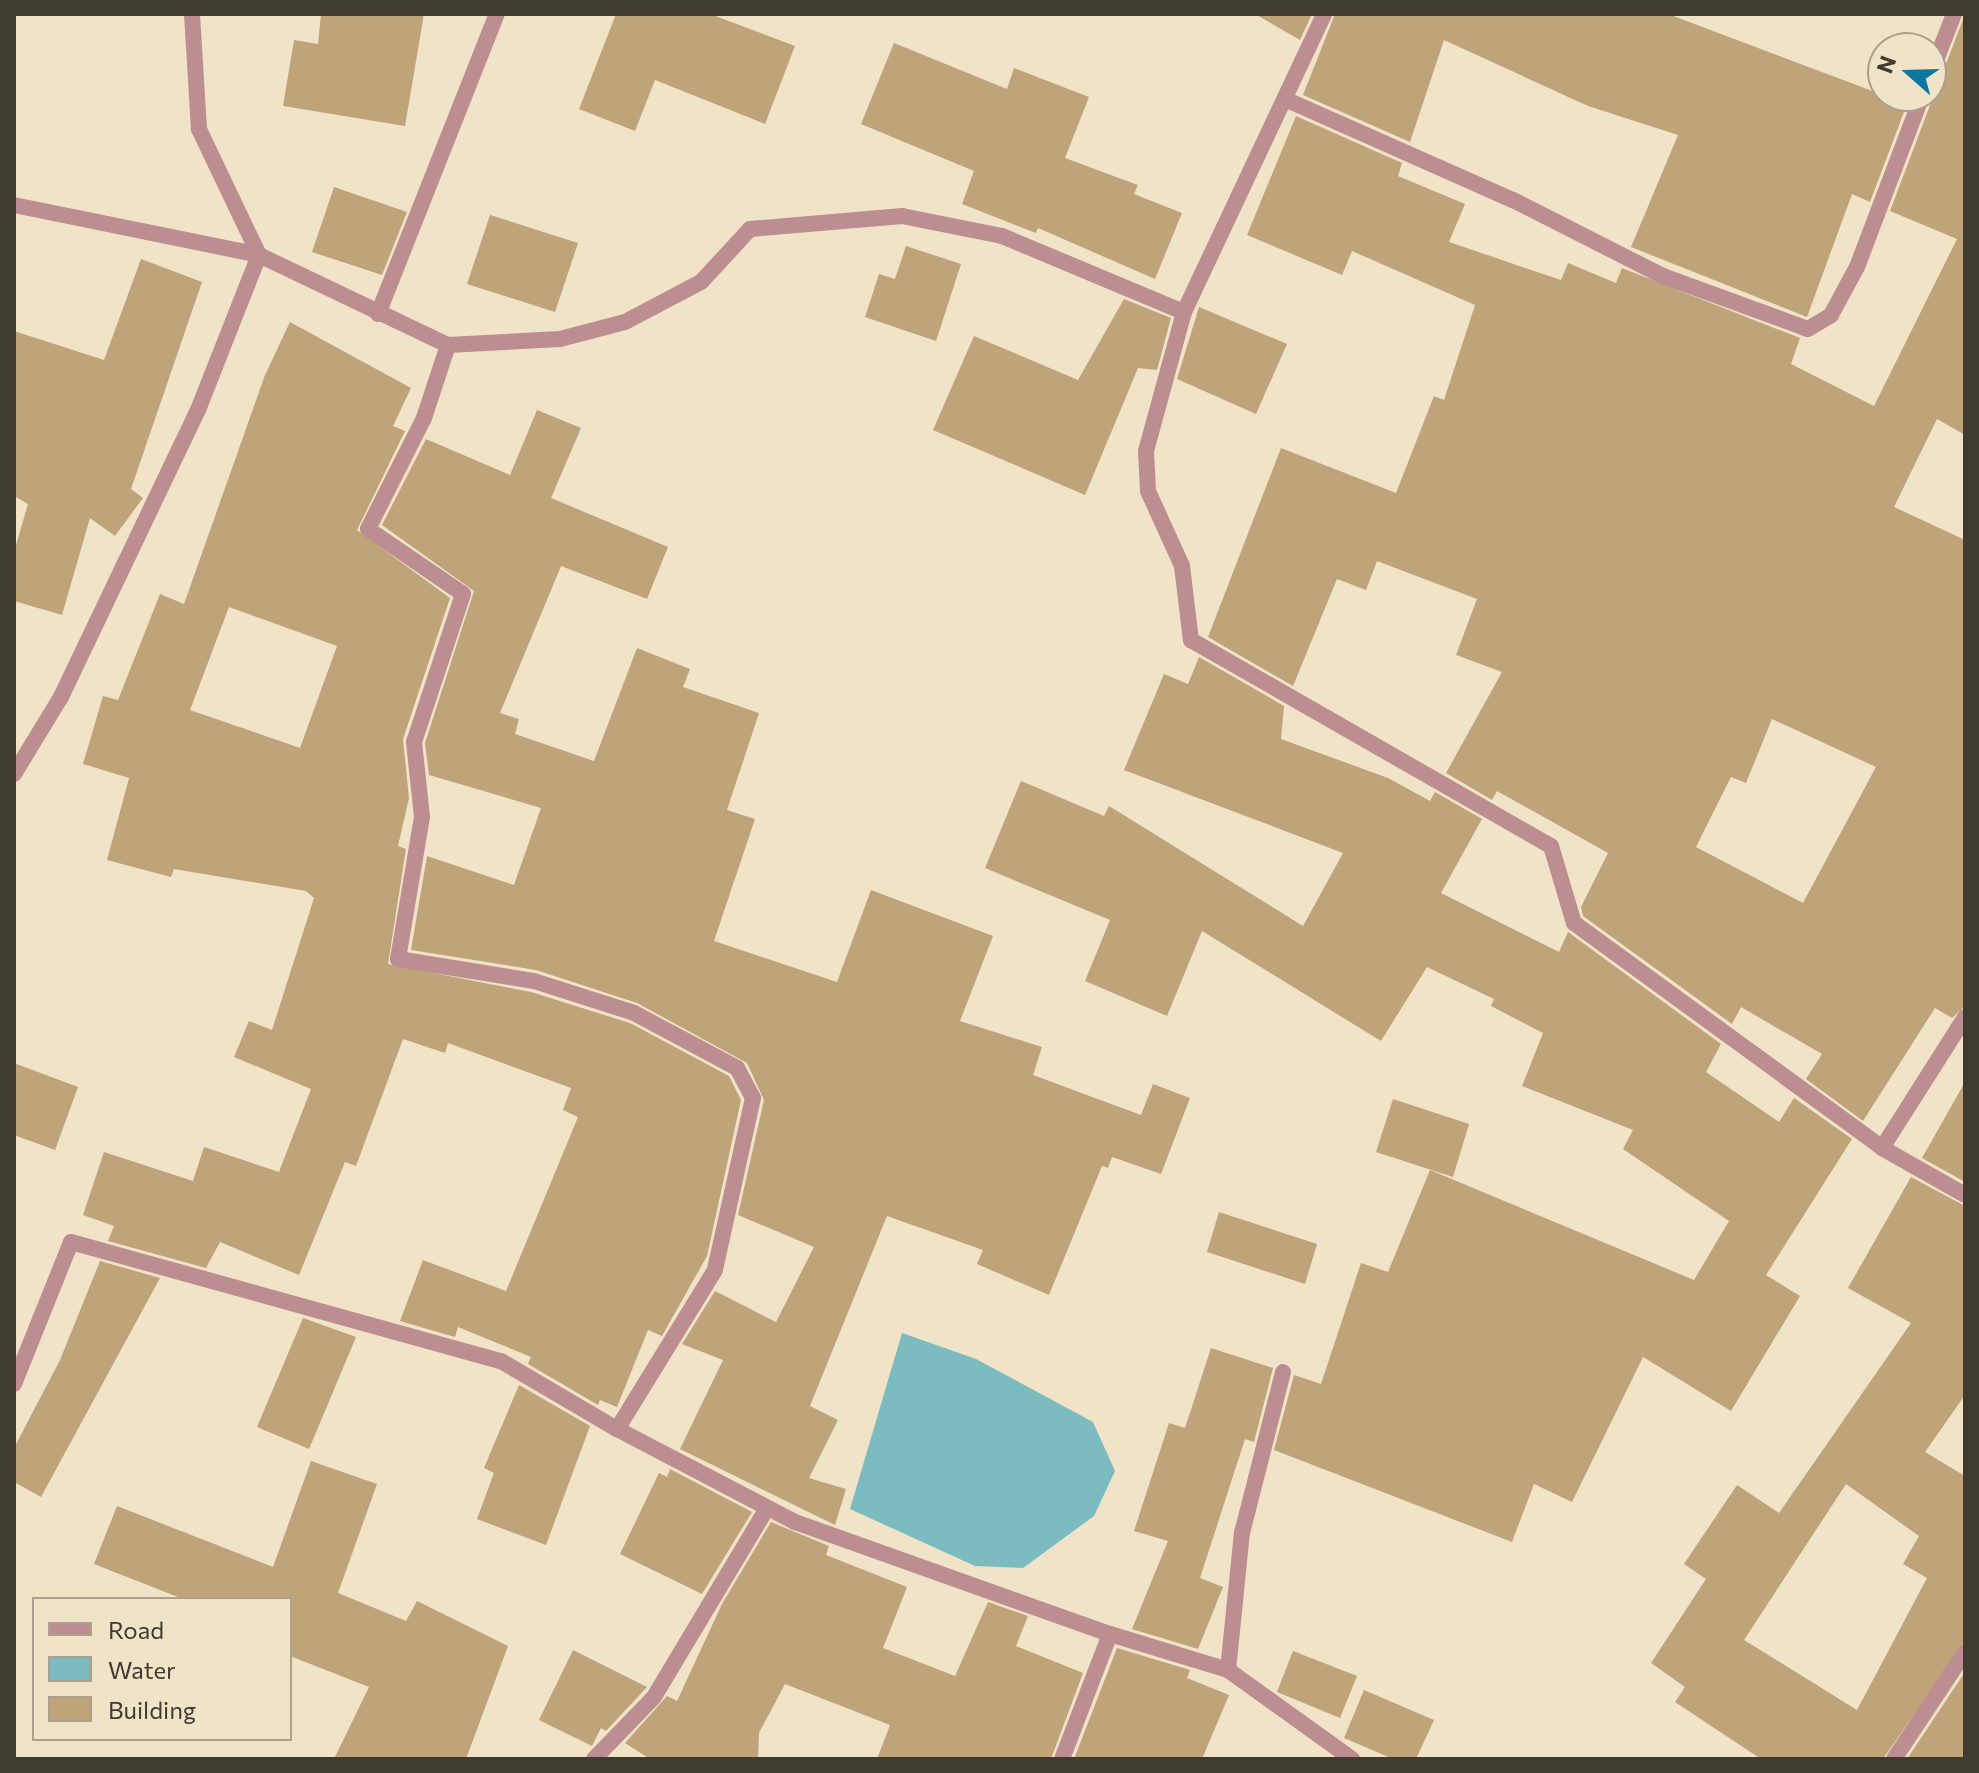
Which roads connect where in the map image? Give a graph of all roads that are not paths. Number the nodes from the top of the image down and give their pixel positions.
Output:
1 (192, 14) edge
2 (497, 14) edge
3 (1324, 14) edge
4 (1287, 100) junction
5 (1916, 112) edge
6 (14, 205) edge
7 (259, 255) junction
8 (1184, 312) junction
9 (378, 314) junction
10 (448, 345) junction
11 (14, 774) edge
12 (1965, 1017) edge
13 (1882, 1148) junction
14 (1965, 1195) edge
15 (1283, 1372) dead end
16 (14, 1384) edge
17 (617, 1429) junction
18 (767, 1508) junction
19 (1110, 1634) junction
20 (1965, 1652) edge
21 (1228, 1670) junction
22 (594, 1759) edge
23 (1062, 1759) edge
24 (1352, 1759) edge
25 (1894, 1759) edge

1 - 7 street
2 - 9 street
3 - 4 street
4 - 5 street
4 - 8 street
6 - 7 street
7 - 9 street
7 - 11 street
8 - 10 street
8 - 13 street
9 - 10 street
10 - 17 street
12 - 13 street
13 - 14 street
15 - 21 street
16 - 17 street
17 - 18 street
18 - 19 street
18 - 22 street
19 - 21 street
19 - 23 street
20 - 25 street
21 - 24 street

